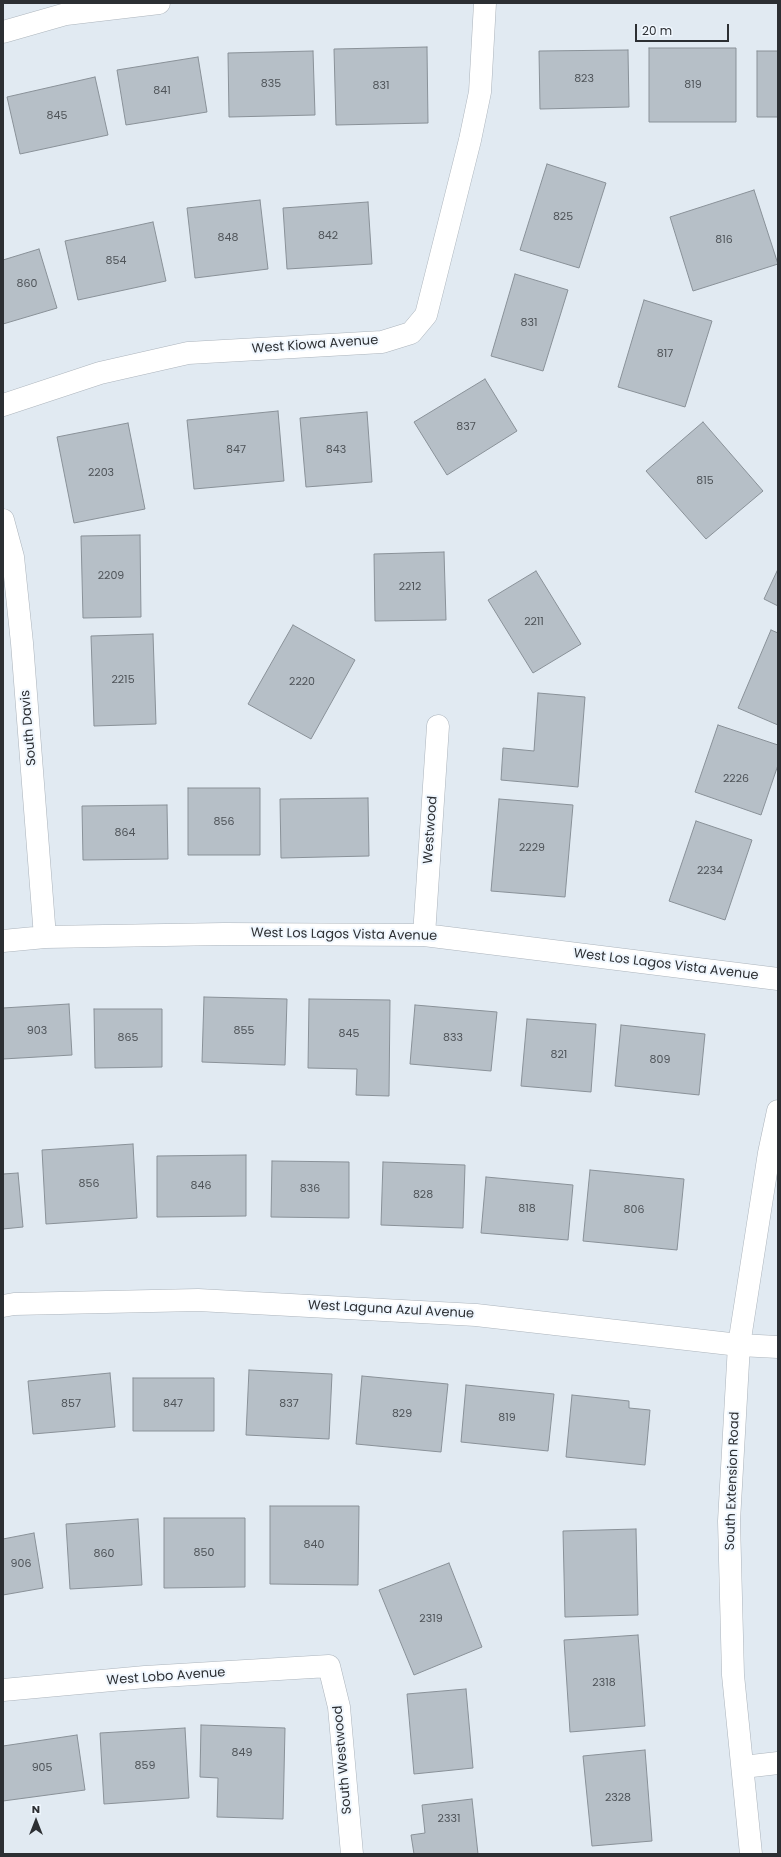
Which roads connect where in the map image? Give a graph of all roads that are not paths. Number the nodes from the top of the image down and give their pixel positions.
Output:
1 (159, 3) edge
2 (485, 3) edge
3 (3, 32) edge
4 (3, 405) edge
5 (3, 520) edge
6 (438, 726) dead end
7 (424, 935) junction
8 (45, 937) junction
9 (3, 941) edge
10 (778, 979) edge
11 (778, 1111) edge
12 (3, 1306) edge
13 (739, 1345) junction
14 (778, 1347) edge
15 (330, 1666) joint
16 (3, 1690) edge
17 (778, 1764) edge
18 (743, 1767) junction
19 (352, 1854) edge
20 (751, 1854) edge

1 - 3 street
2 - 4 street, West Kiowa Avenue
5 - 8 street, South Davis
6 - 7 street, Westwood
7 - 8 street, West Los Lagos Vista Avenue
7 - 10 street, West Los Lagos Vista Avenue
8 - 9 street, West Los Lagos Vista Avenue
11 - 13 street, South Extension Road
12 - 13 street, West Laguna Azul Avenue
13 - 14 street, West Laguna Azul Avenue
13 - 18 street, South Extension Road
15 - 16 street, West Lobo Avenue
15 - 19 street, South Westwood
17 - 18 street
18 - 20 street, South Extension Road

